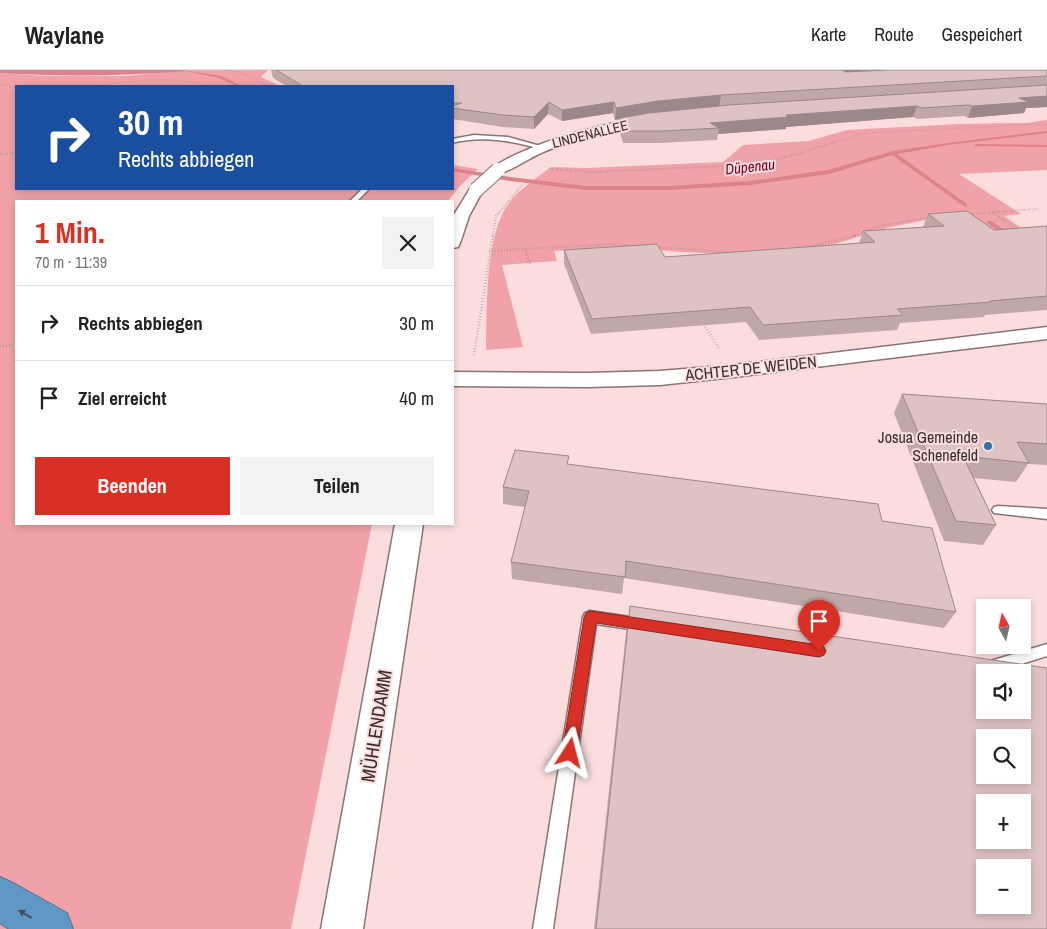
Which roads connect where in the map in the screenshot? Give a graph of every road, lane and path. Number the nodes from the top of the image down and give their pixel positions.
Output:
1 (228, 70) edge
2 (0, 84) edge
3 (103, 85) edge
4 (204, 85) edge
5 (266, 85) edge
6 (15, 88) edge
7 (664, 118) edge
8 (1047, 124) edge
9 (454, 140) edge
10 (541, 147) junction
11 (15, 153) edge
12 (0, 154) edge
13 (549, 169) dead end
14 (522, 185) dead end
15 (365, 190) edge
16 (354, 200) edge
17 (1038, 209) dead end
18 (992, 213) junction
19 (965, 214) edge
20 (931, 217) edge
21 (880, 226) junction
22 (887, 230) edge
23 (1024, 233) edge
24 (454, 237) edge
25 (638, 246) edge
26 (805, 247) edge
27 (525, 249) junction
28 (489, 251) junction
29 (660, 253) edge
30 (733, 253) edge
31 (530, 264) dead end
32 (701, 320) edge
33 (1047, 332) edge
34 (15, 345) edge
35 (0, 346) edge
36 (722, 353) dead end
37 (474, 356) dead end
38 (454, 379) edge
39 (998, 510) dead end
40 (1047, 514) edge
41 (409, 525) edge
42 (659, 627) edge
43 (1047, 650) edge
44 (1003, 664) edge
45 (351, 875) joint
46 (0, 899) edge
47 (51, 929) edge
48 (342, 929) edge
49 (543, 929) edge

1 - 5 path
2 - 6 path
3 - 4 path
7 - 10 street, LINDENALLEE
8 - 13 path
9 - 10 lane
10 - 24 street, LINDENALLEE, bridge
11 - 12 path
14 - 28 path
15 - 16 lane
17 - 18 path
18 - 19 path
18 - 23 path
20 - 21 path
21 - 22 path
21 - 26 path
25 - 27 path
27 - 28 path
27 - 31 path
28 - 37 path
29 - 30 path
32 - 36 path
33 - 38 street, ACHTER DE WEIDEN
34 - 35 path
39 - 40 lane
41 - 45 street, MÜHLENDAMM
42 - 49 lane
43 - 44 lane
45 - 48 street, MÜHLENDAMM
47 -> 46 highway

